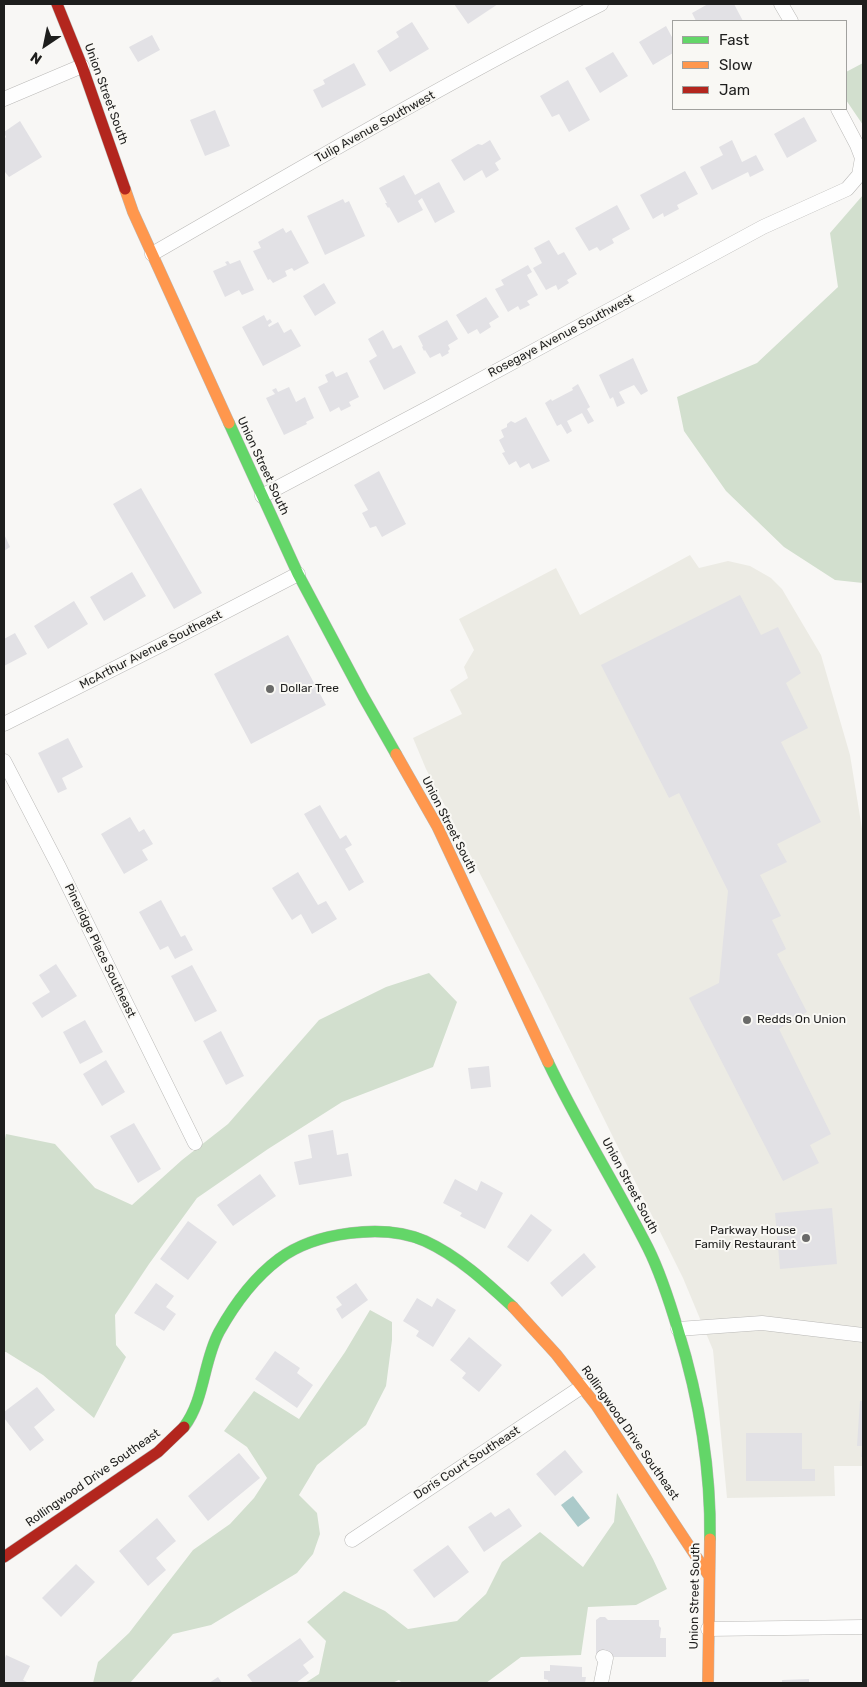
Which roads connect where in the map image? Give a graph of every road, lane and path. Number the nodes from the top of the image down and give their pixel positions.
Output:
1 (57, 4) edge
2 (601, 4) edge
3 (781, 4) edge
4 (789, 20) edge
5 (82, 66) junction
6 (4, 99) edge
7 (839, 110) edge
8 (152, 254) junction
9 (262, 496) junction
10 (298, 574) junction
11 (4, 724) edge
12 (4, 761) edge
13 (195, 1143) dead end
14 (678, 1329) junction
15 (863, 1335) edge
16 (583, 1386) junction
17 (352, 1540) dead end
18 (4, 1557) edge
19 (709, 1576) junction
20 (863, 1627) edge
21 (708, 1630) junction
22 (603, 1657) dead end
23 (601, 1683) edge
24 (708, 1683) edge

1 - 5 main road, Union Street South
2 - 8 street, Tulip Avenue Southwest
3 - 4 street
5 - 6 street
5 - 8 main road, Union Street South
7 - 9 street, Rosegaye Avenue Southwest
8 - 9 main road, Union Street South
9 - 10 main road, Union Street South
10 - 11 street, McArthur Avenue Southeast
10 - 14 main road, Union Street South
12 - 13 street, Pineridge Place Southeast
14 - 15 street
14 - 19 main road, Union Street South
16 - 17 street, Doris Court Southeast
16 - 18 main road, Rollingwood Drive Southeast
16 - 19 main road, Rollingwood Drive Southeast
19 - 21 main road, Union Street South
20 - 21 street
21 - 24 main road, Union Street South
22 - 23 street

